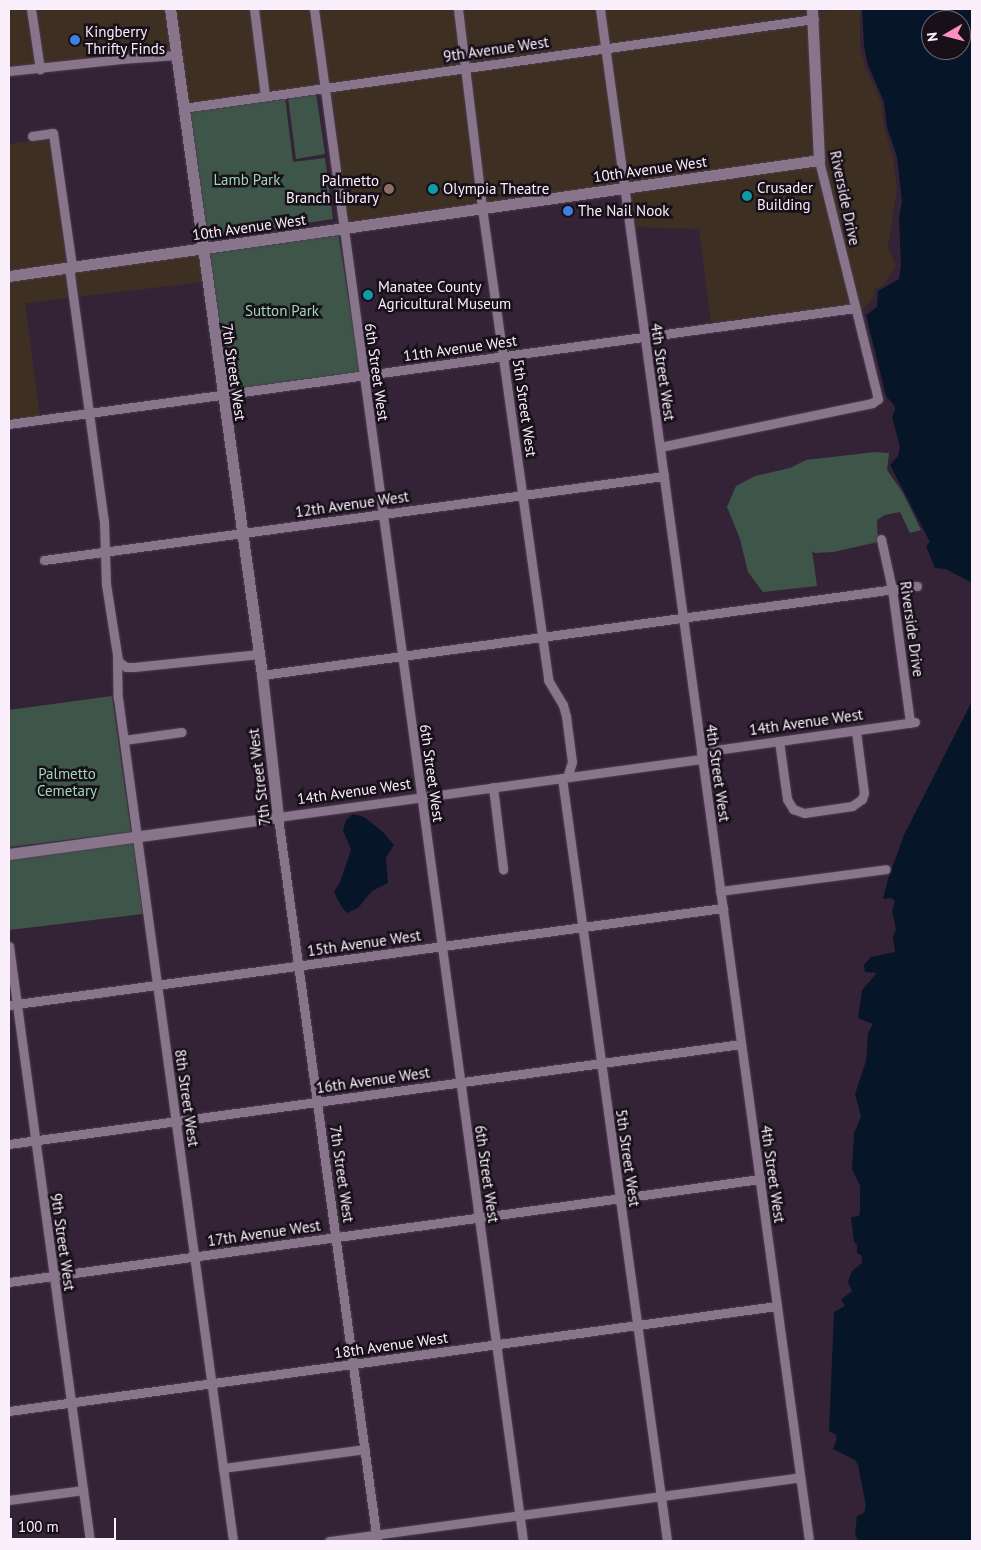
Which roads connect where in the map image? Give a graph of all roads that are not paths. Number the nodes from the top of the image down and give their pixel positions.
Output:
1 (31, 9) edge
2 (170, 9) edge
3 (254, 9) edge
4 (314, 9) edge
5 (458, 9) edge
6 (600, 9) edge
7 (813, 14) edge
8 (606, 48) junction
9 (176, 55) junction
10 (464, 68) junction
11 (40, 69) junction
12 (9, 71) edge
13 (324, 88) junction
14 (265, 96) junction
15 (183, 108) junction
16 (32, 136) dead end
17 (820, 160) junction
18 (624, 187) junction
19 (482, 208) junction
20 (344, 228) junction
21 (202, 248) junction
22 (71, 267) junction
23 (9, 276) edge
24 (855, 308) junction
25 (645, 337) junction
26 (504, 356) junction
27 (364, 375) junction
28 (222, 394) junction
29 (88, 413) junction
30 (9, 424) edge
31 (660, 447) junction
32 (664, 476) junction
33 (523, 495) junction
34 (383, 514) junction
35 (242, 533) junction
36 (881, 539) dead end
37 (105, 552) junction
38 (44, 560) dead end
39 (916, 586) dead end
40 (892, 589) junction
41 (683, 617) junction
42 (542, 636) junction
43 (259, 654) junction
44 (402, 656) junction
45 (117, 660) junction
46 (262, 675) junction
47 (913, 723) joint
48 (856, 730) junction
49 (181, 732) dead end
50 (124, 740) junction
51 (779, 741) junction
52 (702, 755) junction
53 (565, 778) junction
54 (493, 787) junction
55 (421, 797) junction
56 (278, 817) junction
57 (137, 836) junction
58 (9, 854) edge
59 (503, 868) dead end
60 (886, 869) dead end
61 (720, 891) junction
62 (723, 908) junction
63 (583, 927) junction
64 (9, 946) edge
65 (442, 946) junction
66 (299, 966) junction
67 (157, 985) junction
68 (13, 1005) edge
69 (741, 1044) junction
70 (601, 1063) junction
71 (460, 1082) junction
72 (317, 1102) junction
73 (176, 1121) junction
74 (35, 1140) junction
75 (9, 1144) edge
76 (760, 1180) junction
77 (620, 1199) junction
78 (479, 1218) junction
79 (336, 1237) junction
80 (194, 1257) junction
81 (54, 1276) junction
82 (9, 1282) edge
83 (777, 1306) junction
84 (637, 1325) junction
85 (496, 1344) junction
86 (353, 1364) junction
87 (212, 1383) junction
88 (71, 1402) junction
89 (9, 1411) edge
90 (365, 1449) junction
91 (223, 1468) junction
92 (800, 1477) junction
93 (83, 1490) junction
94 (660, 1496) junction
95 (9, 1500) edge
96 (519, 1515) junction
97 (377, 1538) edge
98 (90, 1541) edge
99 (233, 1541) edge
100 (329, 1541) edge
101 (523, 1541) edge
102 (666, 1541) edge
103 (809, 1541) edge

1 - 11 street
2 - 9 street, 7th Street West
3 - 14 street
4 - 13 street, 6th Street West
5 - 10 street, 5th Street West
6 - 8 street, 4th Street West
7 - 8 street, 9th Avenue West
7 - 17 street, Riverside Drive
8 - 10 street, 9th Avenue West
8 - 18 street, 4th Street West
9 - 11 street
9 - 15 street, 7th Street West
10 - 13 street, 9th Avenue West
10 - 19 street, 5th Street West
11 - 12 street
13 - 14 street, 9th Avenue West
13 - 20 street, 6th Street West
14 - 15 street, 9th Avenue West
15 - 21 street, 7th Street West
16 - 22 street, 8th Street West
17 - 18 street, 10th Avenue West
17 - 24 street, Riverside Drive
18 - 19 street, 10th Avenue West
18 - 25 street, 4th Street West
19 - 20 street, 10th Avenue West
19 - 26 street, 5th Street West
20 - 21 street, 10th Avenue West
20 - 27 street, 6th Street West
21 - 22 street, 10th Avenue West
21 - 28 street, 7th Street West
22 - 23 street, 10th Avenue West
22 - 29 street, 8th Street West
24 - 25 street, 11th Avenue West
24 - 31 street, Riverside Drive
25 - 26 street, 11th Avenue West
25 - 31 street, 4th Street West
26 - 27 street, 11th Avenue West
26 - 33 street, 5th Street West
27 - 28 street, 11th Avenue West
27 - 34 street, 6th Street West
28 - 29 street, 11th Avenue West
28 - 35 street, 7th Street West
29 - 30 street, 11th Avenue West
29 - 37 street, 8th Street West
31 - 32 street, 4th Street West
32 - 33 street, 12th Avenue West
32 - 41 street, 4th Street West
33 - 34 street, 12th Avenue West
33 - 42 street, 5th Street West
34 - 35 street, 12th Avenue West
34 - 44 street, 6th Street West
35 - 37 street, 12th Avenue West
35 - 43 street, 7th Street West
36 - 40 street, Riverside Drive
37 - 38 street, 12th Avenue West
37 - 45 street, 8th Street West
39 - 40 street
40 - 41 street
40 - 47 street, Riverside Drive
41 - 42 street
41 - 52 street, 4th Street West
42 - 44 street
42 - 53 street, 5th Street West
43 - 45 street
43 - 46 street, 7th Street West
44 - 46 street
44 - 55 street, 6th Street West
45 - 50 street, 8th Street West
46 - 56 street, 7th Street West
47 - 48 street, 14th Avenue West
48 - 51 street, 14th Avenue West
48 - 51 street
49 - 50 street
50 - 57 street, 8th Street West
51 - 52 street, 14th Avenue West
52 - 53 street, 14th Avenue West
52 - 61 street, 4th Street West
53 - 54 street, 14th Avenue West
53 - 63 street, 5th Street West
54 - 55 street, 14th Avenue West
54 - 59 street
55 - 56 street, 14th Avenue West
55 - 65 street, 6th Street West
56 - 57 street, 14th Avenue West
56 - 66 street, 7th Street West
57 - 58 street, 14th Avenue West
57 - 67 street, 8th Street West
60 - 61 street
61 - 62 street, 4th Street West
62 - 63 street, 15th Avenue West
62 - 69 street, 4th Street West
63 - 65 street, 15th Avenue West
63 - 70 street, 5th Street West
64 - 68 street, 9th Street West
65 - 66 street, 15th Avenue West
65 - 71 street, 6th Street West
66 - 67 street, 15th Avenue West
66 - 72 street, 7th Street West
67 - 68 street, 15th Avenue West
67 - 73 street, 8th Street West
68 - 74 street, 9th Street West
69 - 70 street, 16th Avenue West
69 - 76 street, 4th Street West
70 - 71 street, 16th Avenue West
70 - 77 street, 5th Street West
71 - 72 street, 16th Avenue West
71 - 78 street, 6th Street West
72 - 73 street, 16th Avenue West
72 - 79 street, 7th Street West
73 - 74 street, 16th Avenue West
73 - 80 street, 8th Street West
74 - 75 street, 16th Avenue West
74 - 81 street, 9th Street West
76 - 77 street, 17th Avenue West
76 - 83 street, 4th Street West
77 - 78 street, 17th Avenue West
77 - 84 street, 5th Street West
78 - 79 street, 17th Avenue West
78 - 85 street, 6th Street West
79 - 80 street, 17th Avenue West
79 - 86 street, 7th Street West
80 - 81 street, 17th Avenue West
80 - 87 street, 8th Street West
81 - 82 street, 17th Avenue West
81 - 88 street, 9th Street West
83 - 84 street, 18th Avenue West
83 - 92 street, 4th Street West
84 - 85 street, 18th Avenue West
84 - 94 street, 5th Street West
85 - 86 street, 18th Avenue West
85 - 96 street, 6th Street West
86 - 87 street, 18th Avenue West
86 - 90 street, 7th Street West
87 - 88 street, 18th Avenue West
87 - 91 street, 8th Street West
88 - 89 street, 18th Avenue West
88 - 93 street, 9th Street West
90 - 91 street
90 - 97 street, 7th Street West
91 - 99 street, 8th Street West
92 - 94 street
92 - 103 street, 4th Street West
93 - 95 street
93 - 98 street, 9th Street West
94 - 96 street
94 - 102 street, 5th Street West
96 - 97 street
96 - 101 street, 6th Street West
97 - 100 street

